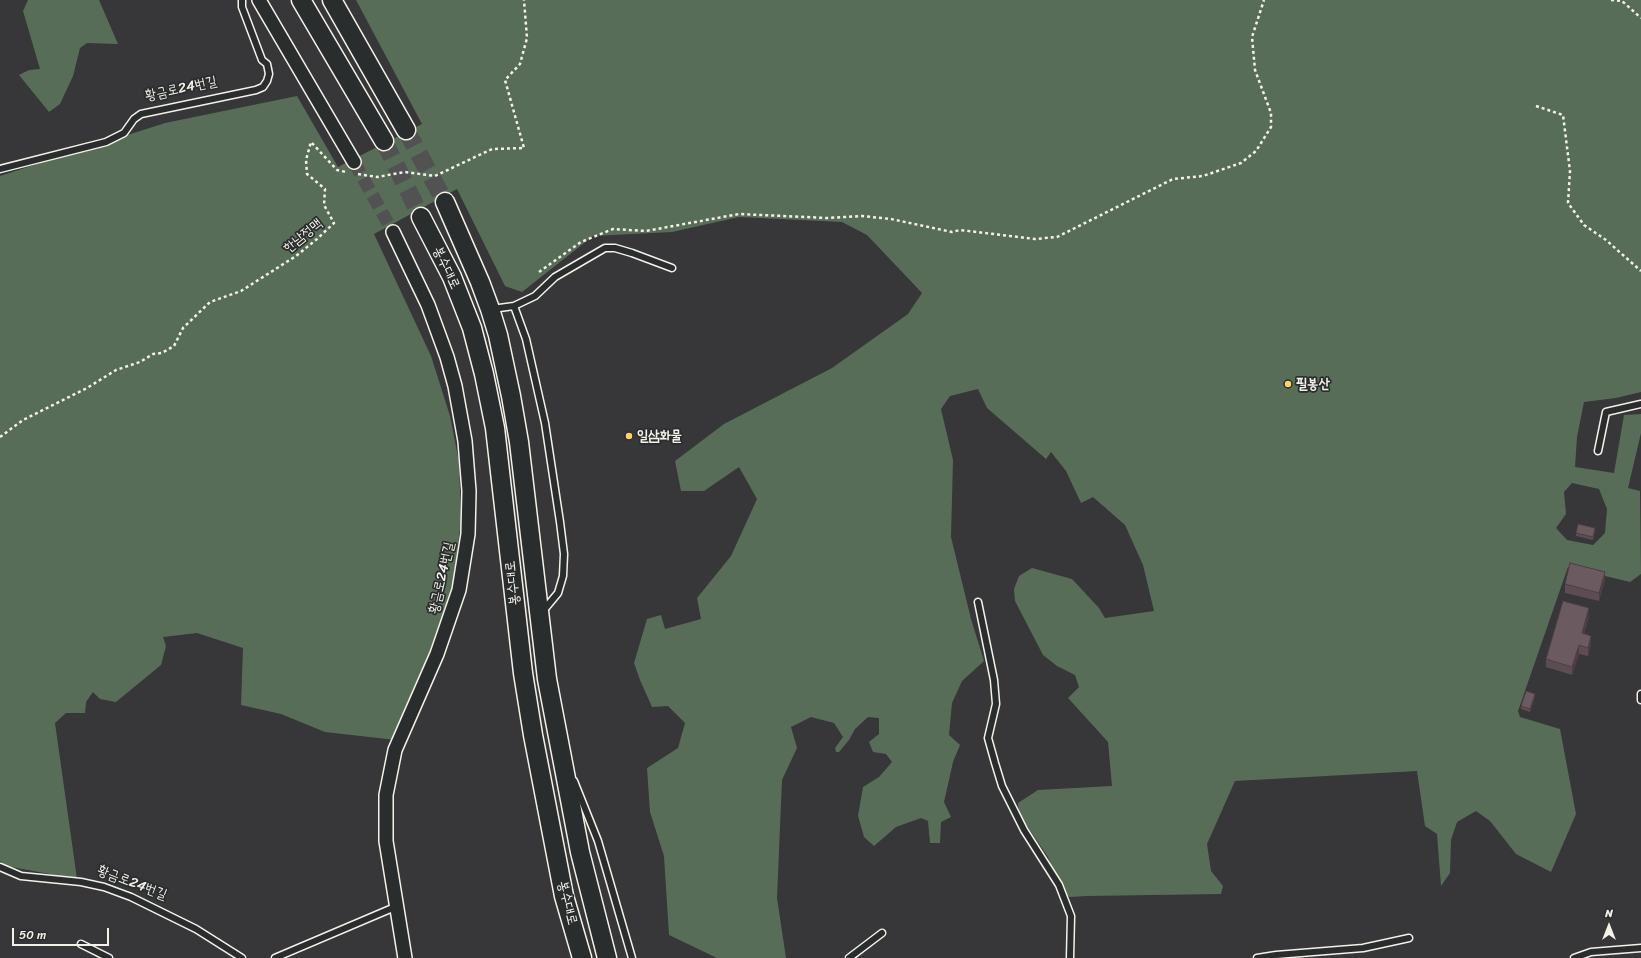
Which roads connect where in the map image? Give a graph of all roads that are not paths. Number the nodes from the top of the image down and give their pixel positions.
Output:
1 (242, 0) edge
2 (259, 0) edge
3 (301, 0) edge
4 (332, 0) edge
5 (406, 130) tunnel mouth
6 (384, 142) tunnel mouth
7 (354, 162) tunnel mouth
8 (0, 169) edge
9 (445, 202) tunnel mouth
10 (421, 217) tunnel mouth
11 (393, 232) tunnel mouth
12 (672, 268) dead end
13 (514, 306) junction
14 (490, 309) junction
15 (1641, 404) edge
16 (1598, 451) dead end
17 (978, 602) dead end
18 (540, 615) junction
19 (1641, 694) edge
20 (1641, 700) edge
21 (558, 742) junction
22 (0, 867) edge
23 (395, 907) junction
24 (882, 933) dead end
25 (1409, 938) dead end
26 (81, 944) dead end
27 (1641, 948) edge
28 (109, 958) edge
29 (242, 958) edge
30 (275, 958) edge
31 (405, 958) edge
32 (582, 958) edge
33 (607, 958) edge
34 (632, 958) edge
35 (849, 958) edge
36 (1070, 958) edge
37 (1257, 958) edge
38 (1574, 958) edge

1 - 8 lane, 황금로24번길
2 - 7 street
3 - 6 main road
4 - 5 main road
9 - 14 main road, 봉수대로
10 - 32 main road, 봉수대로
11 - 23 street, 황금로24번길
12 - 13 lane
13 - 14 lane
13 - 18 lane, 봉수대로
14 - 18 main road, 봉수대로
15 - 16 lane
17 - 36 lane
18 - 21 main road, 봉수대로
19 - 20 lane
21 - 33 main road, 봉수대로
21 - 34 lane
22 - 29 lane, 황금로24번길
23 - 30 lane
23 - 31 street, 황금로24번길
24 - 35 lane
25 - 37 lane
26 - 28 lane
27 - 38 lane

